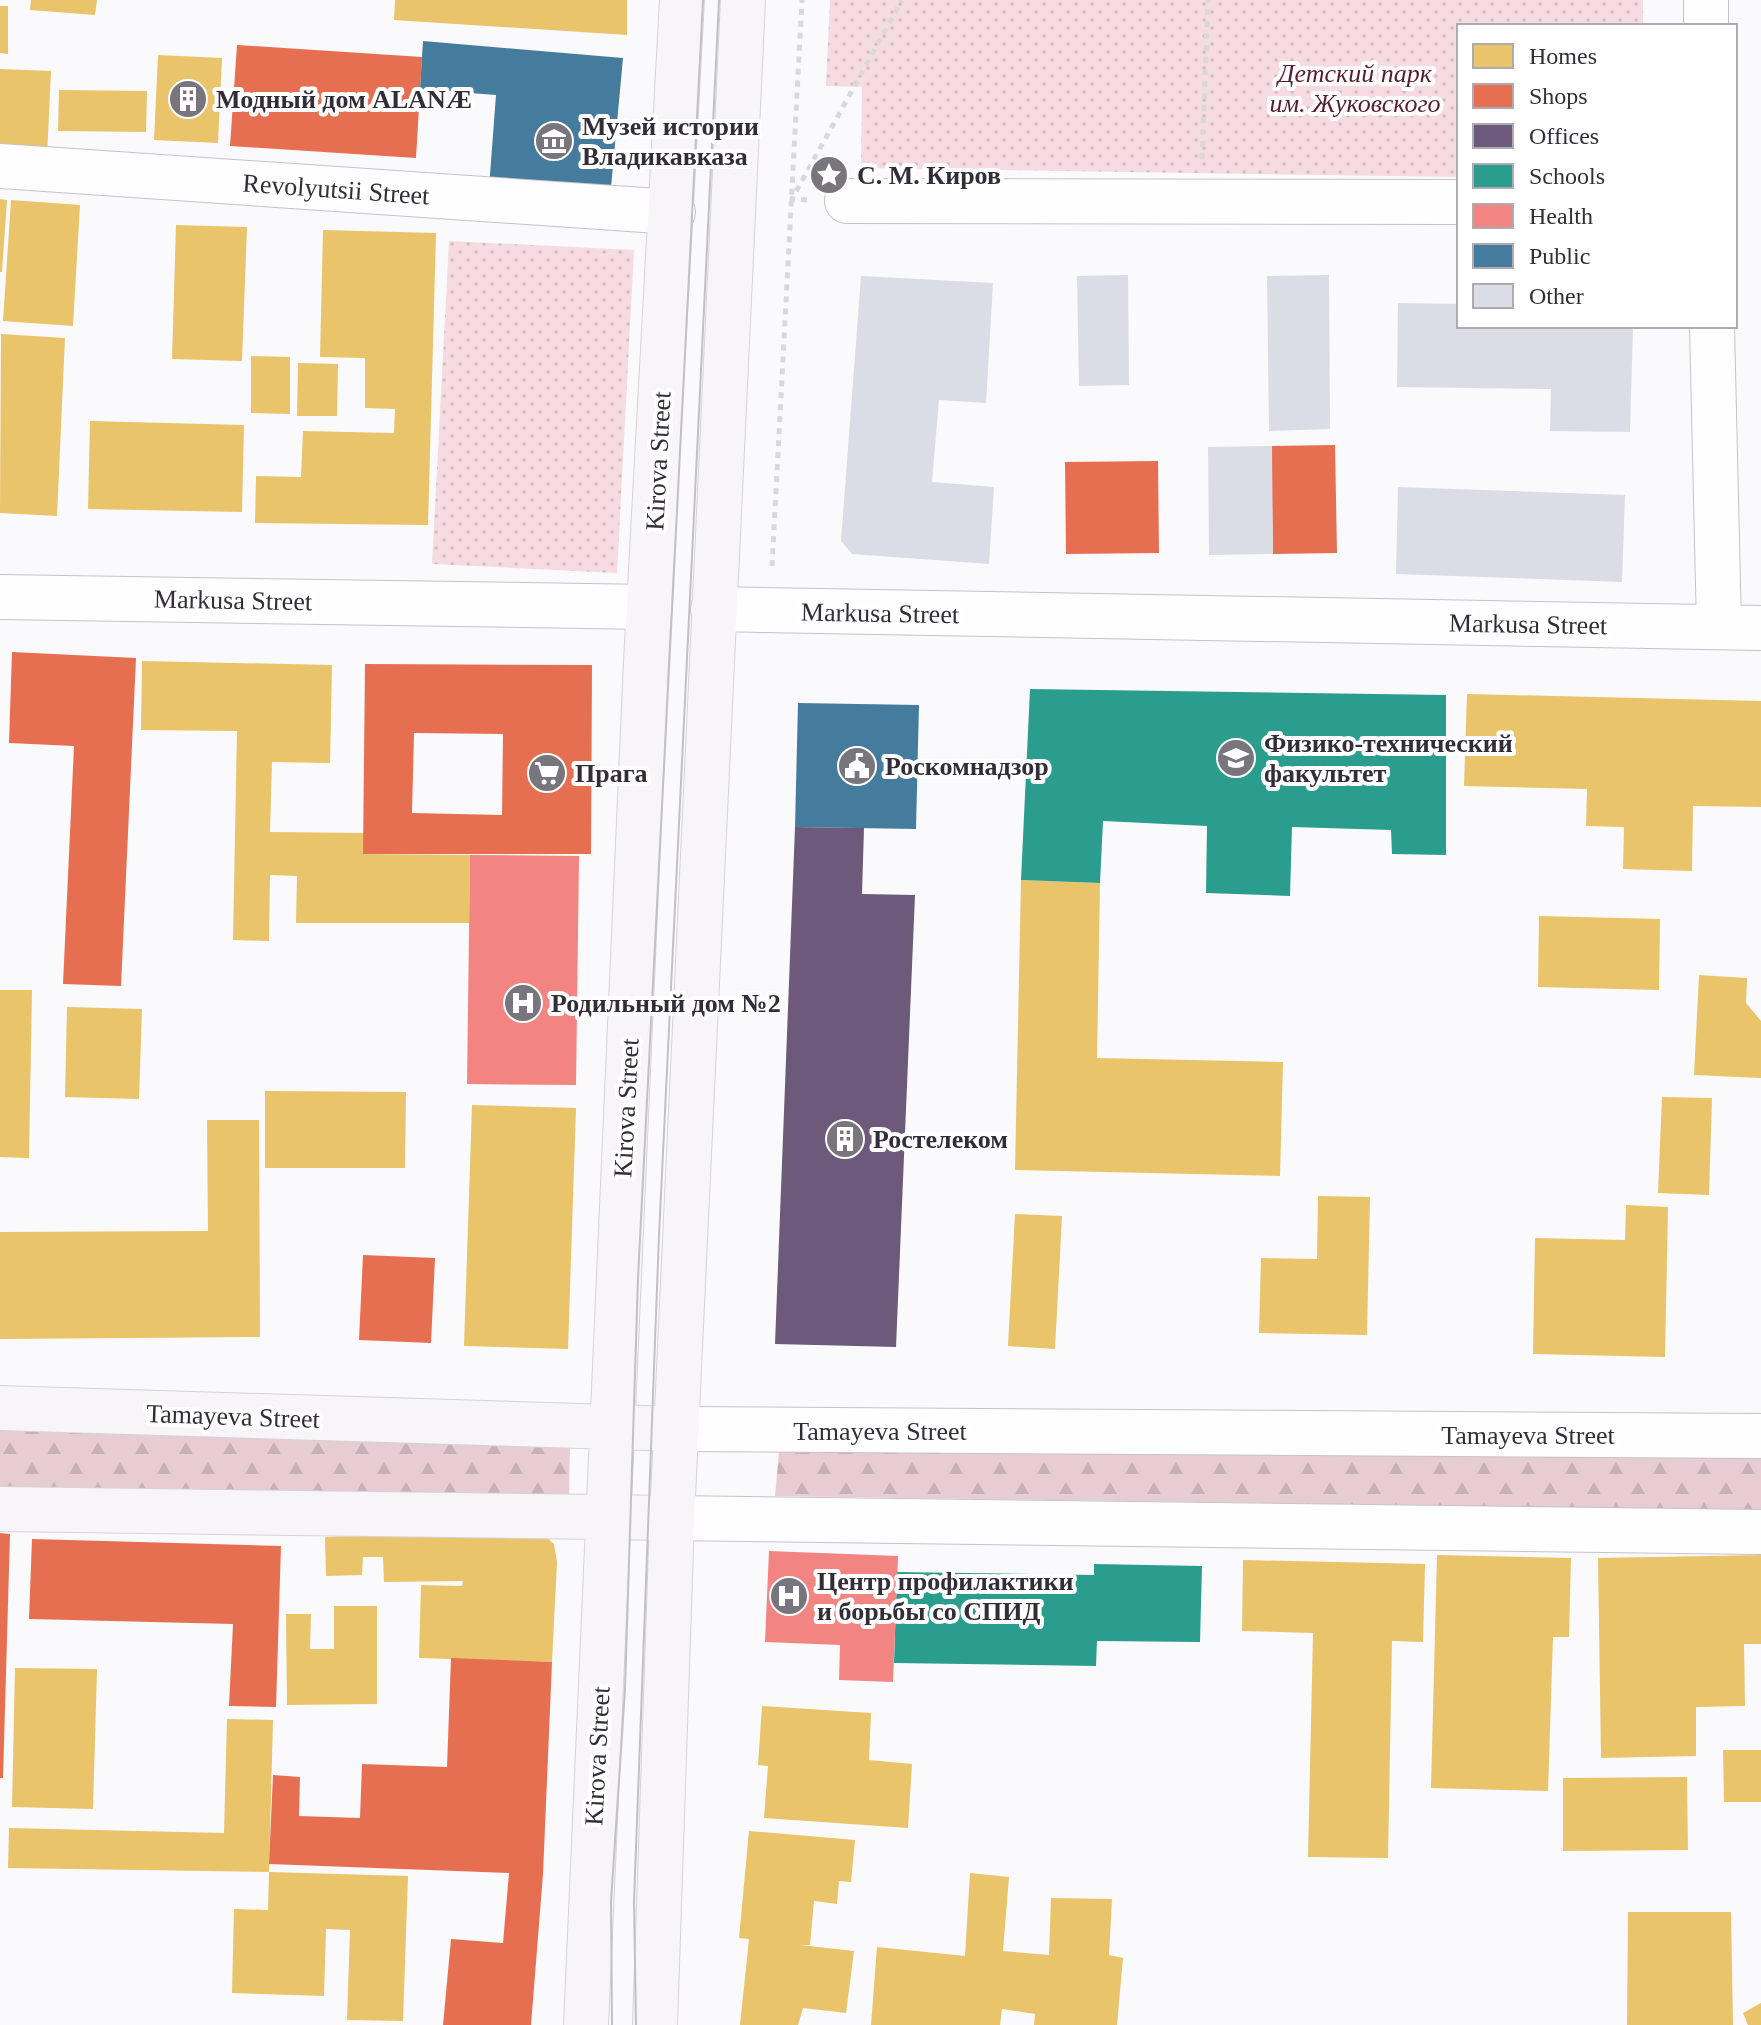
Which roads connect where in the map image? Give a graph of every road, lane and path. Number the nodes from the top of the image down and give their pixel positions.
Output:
1 (682, 0) edge
2 (743, 0) edge
3 (802, 0) edge
4 (902, 0) edge
5 (1208, 0) edge
6 (1706, 0) edge
7 (1706, 24) edge
8 (0, 166) edge
9 (792, 199) junction
10 (1199, 199) junction
11 (847, 201) joint
12 (1457, 202) edge
13 (673, 212) junction
14 (1712, 328) edge
15 (771, 567) dead end
16 (0, 597) edge
17 (650, 607) junction
18 (713, 609) junction
19 (1740, 628) edge
20 (0, 1408) edge
21 (611, 1428) junction
22 (677, 1429) junction
23 (1761, 1436) edge
24 (0, 1509) edge
25 (609, 1518) junction
26 (672, 1518) junction
27 (1761, 1532) edge
28 (586, 2025) edge
29 (655, 2025) edge

1 - 13 main road, Kirova Street
2 - 18 main road
3 - 9 path
4 - 9 path
5 - 10 path
6 - 7 street
8 - 13 street, Revolyutsii Street
9 - 11 path
9 - 15 path
10 - 11 street
10 - 12 street
13 - 17 main road, Kirova Street
14 - 19 street
16 - 17 street, Markusa Street
17 - 18 main road, Markusa Street
17 - 21 main road, Kirova Street
18 - 19 street, Markusa Street
18 - 22 main road
20 - 21 main road, Tamayeva Street
21 - 22 main road, Tamayeva Street
21 - 25 main road, Kirova Street
22 - 23 street, Tamayeva Street
22 - 26 main road
24 - 25 main road
25 - 26 main road
25 - 28 main road, Kirova Street
26 - 27 street
26 - 29 main road

